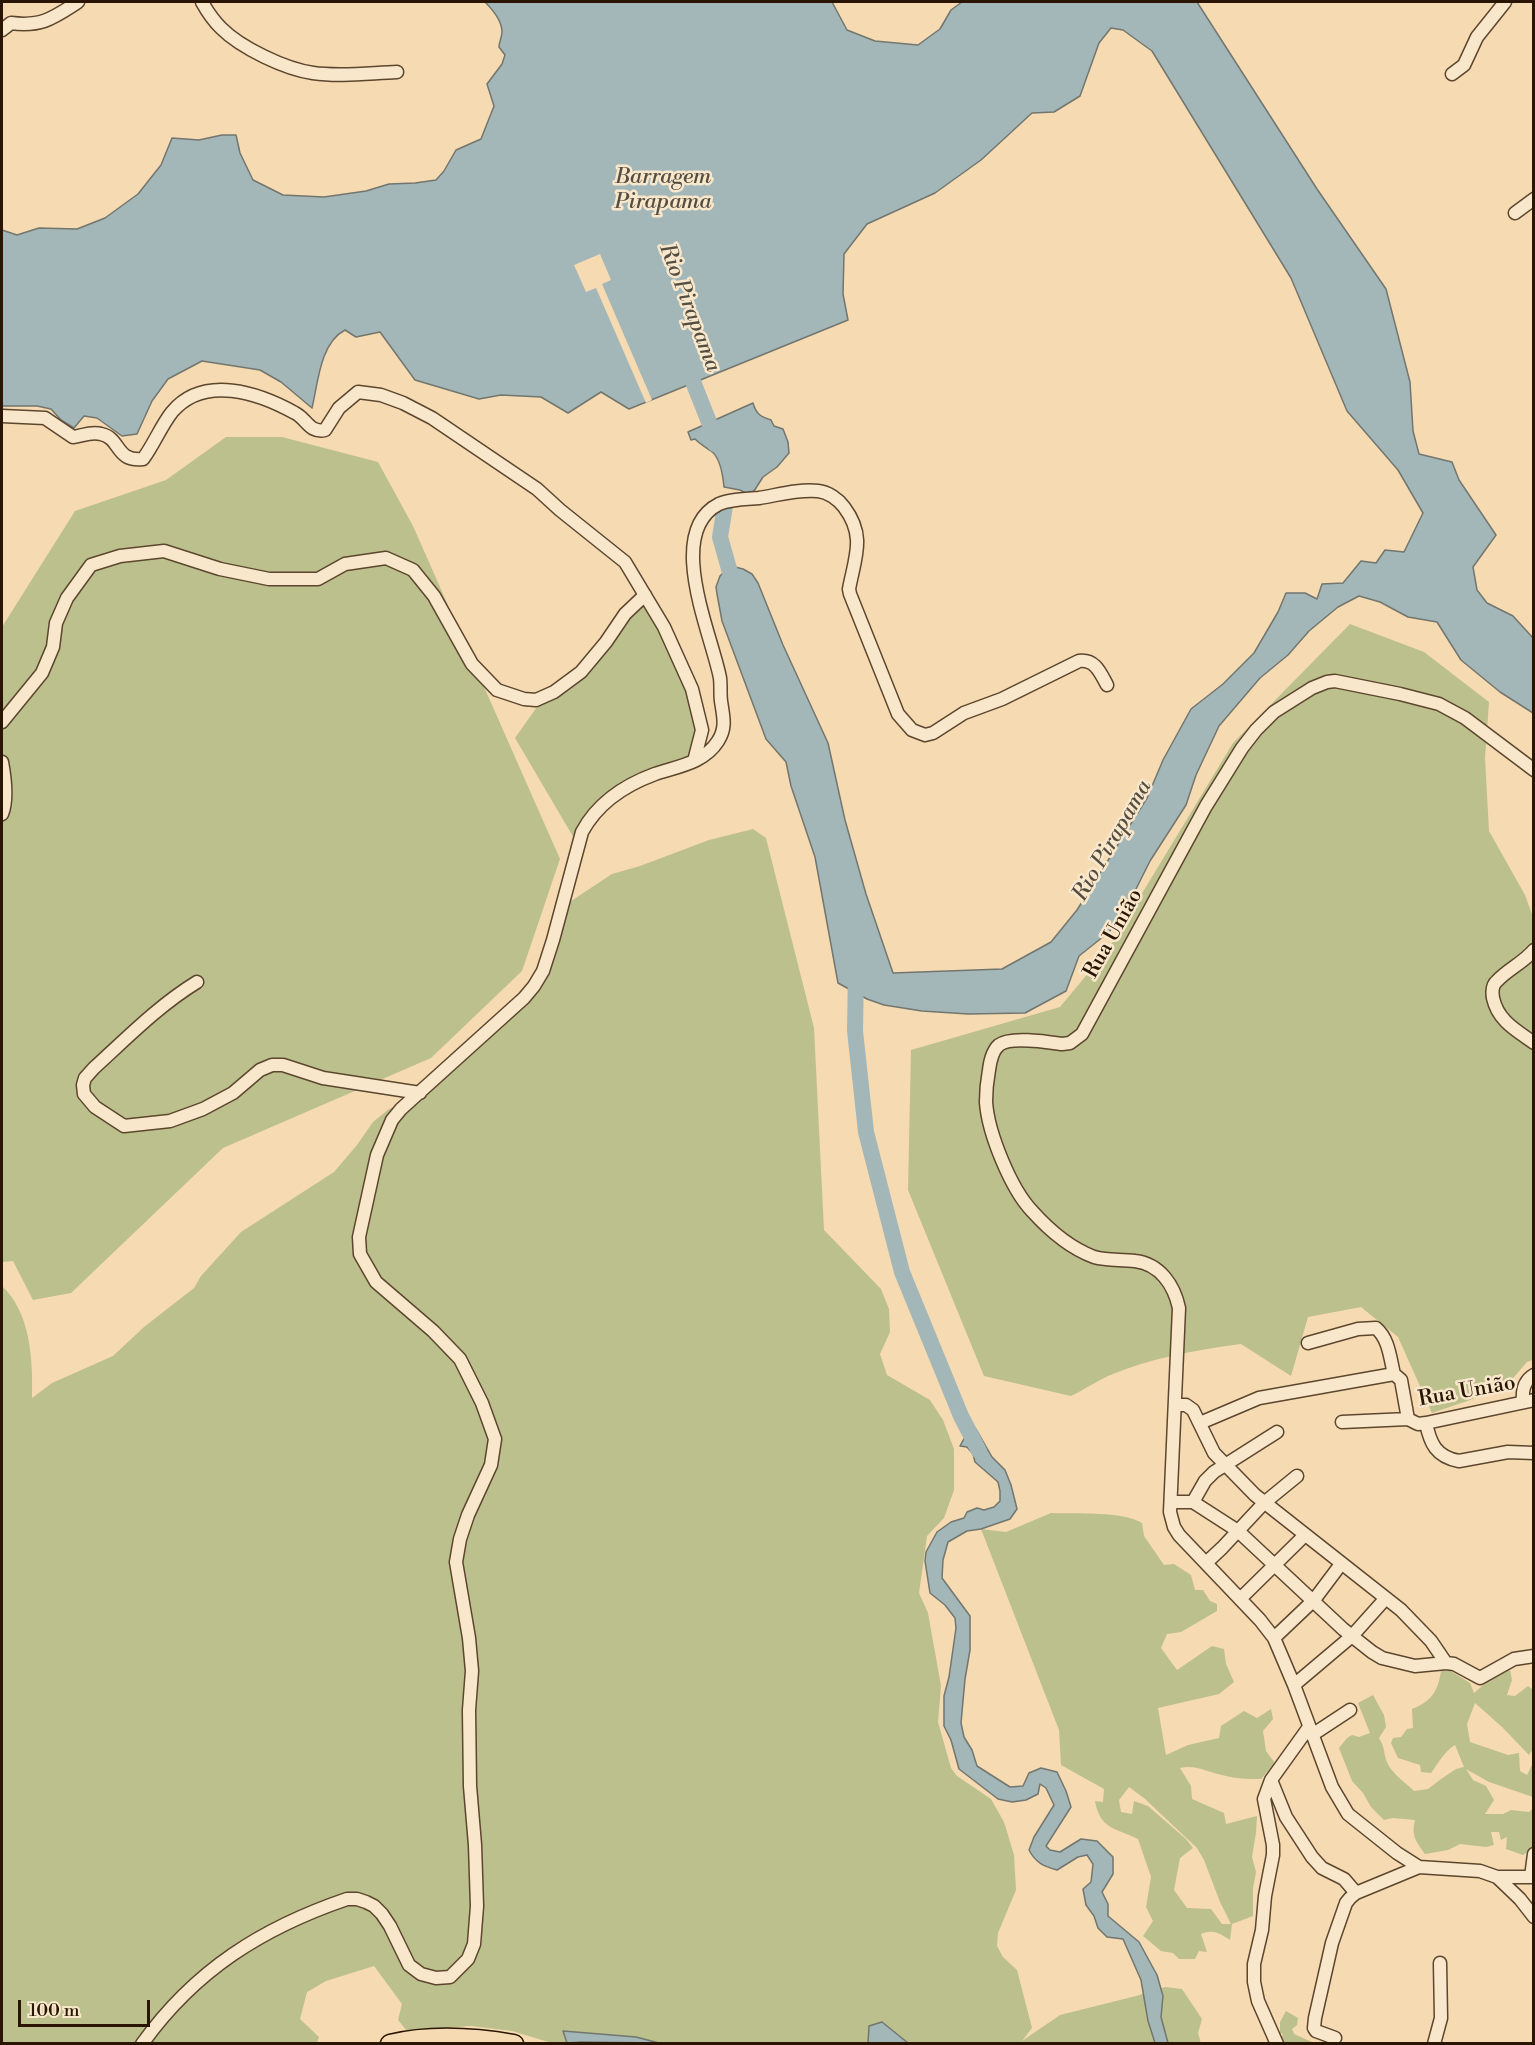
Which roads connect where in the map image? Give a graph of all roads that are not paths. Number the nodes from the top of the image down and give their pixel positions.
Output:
1 (78, 2) edge
2 (202, 2) edge
3 (1505, 2) edge
4 (2, 30) edge
5 (397, 72) dead end
6 (1452, 74) dead end
7 (1533, 199) edge
8 (1515, 213) dead end
9 (2, 416) edge
10 (645, 595) junction
11 (1107, 685) dead end
12 (2, 722) edge
13 (694, 761) junction
14 (2, 762) edge
15 (1533, 770) edge
16 (2, 814) edge
17 (1533, 950) edge
18 (197, 982) dead end
19 (1533, 1043) edge
20 (420, 1093) junction
21 (1308, 1343) dead end
22 (1394, 1374) junction
23 (1533, 1375) edge
24 (1528, 1400) edge
25 (1175, 1405) junction
26 (1408, 1419) junction
27 (1342, 1422) dead end
28 (1200, 1423) junction
29 (1426, 1423) junction
30 (1278, 1432) dead end
31 (1533, 1453) edge
32 (1225, 1465) junction
33 (1297, 1476) dead end
34 (1171, 1502) junction
35 (1193, 1502) junction
36 (1264, 1503) junction
37 (1238, 1531) junction
38 (1305, 1535) junction
39 (1207, 1562) junction
40 (1341, 1564) junction
41 (1275, 1565) junction
42 (1386, 1598) junction
43 (1240, 1599) junction
44 (1314, 1600) junction
45 (1352, 1636) junction
46 (1274, 1638) junction
47 (1533, 1656) edge
48 (1446, 1663) junction
49 (1294, 1685) junction
50 (1350, 1710) dead end
51 (1310, 1731) junction
52 (1271, 1779) junction
53 (1533, 1854) edge
54 (1419, 1867) junction
55 (1497, 1877) junction
56 (1532, 1877) edge
57 (1356, 1893) junction
58 (1533, 1917) edge
59 (1440, 1963) dead end
60 (1335, 2038) dead end
61 (142, 2043) edge
62 (390, 2043) edge
63 (514, 2043) edge
64 (1277, 2043) edge
65 (1434, 2043) edge

1 - 4 street
2 - 5 street
3 - 6 street
7 - 8 street
9 - 10 street
10 - 12 street
10 - 13 street
11 - 13 street
13 - 20 street
14 - 16 street
15 - 25 street, Rua União
17 - 19 street
18 - 20 street
20 - 61 street
21 - 22 street
22 - 26 street
22 - 28 street
23 - 24 street
24 - 29 street, Rua União
25 - 28 street
25 - 34 street
26 - 27 street, Rua União
26 - 29 street, Rua União
28 - 32 street
29 - 31 street
30 - 32 street
32 - 35 street
32 - 36 street
33 - 36 street
34 - 35 street
34 - 39 street
35 - 37 street
36 - 37 street
36 - 38 street
37 - 39 street
37 - 41 street
38 - 40 street
38 - 41 street
39 - 43 street
40 - 42 street
40 - 44 street
41 - 43 street
41 - 44 street
42 - 45 street
42 - 48 street
43 - 46 street
44 - 45 street
44 - 46 street
45 - 48 street
45 - 49 street
46 - 49 street
47 - 48 street
49 - 51 street
50 - 51 street
51 - 52 street
51 - 54 street
52 - 57 street
52 - 64 street
53 - 56 street
54 - 55 street
54 - 57 street
55 - 56 street
55 - 58 street
57 - 60 street
59 - 65 street
62 - 63 highway

